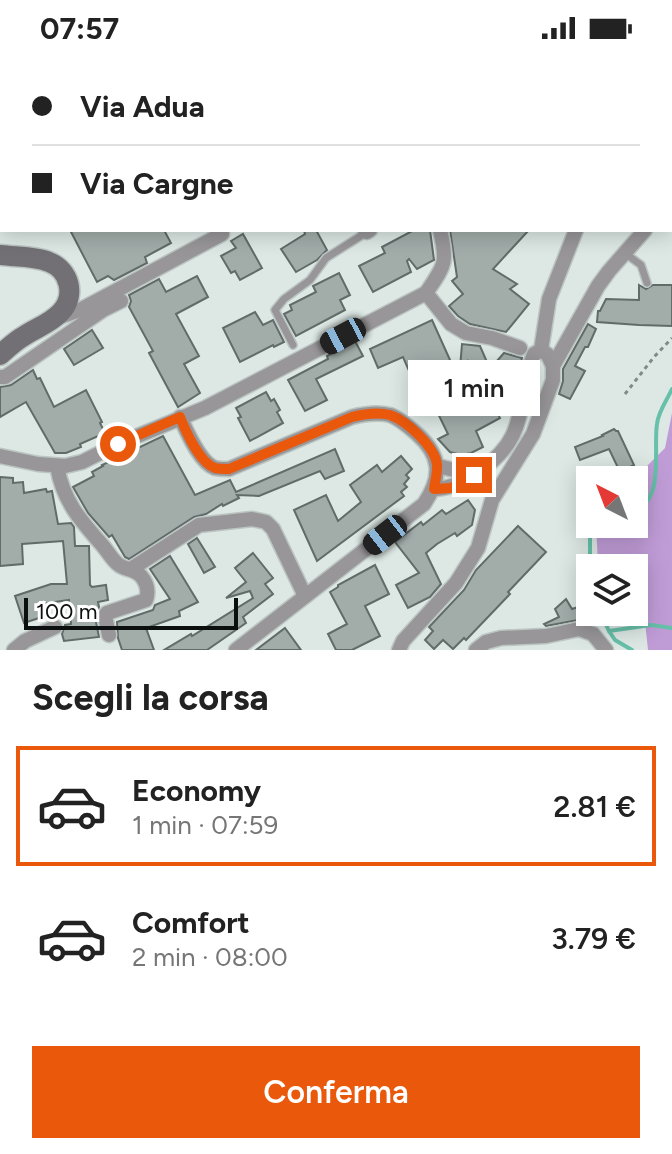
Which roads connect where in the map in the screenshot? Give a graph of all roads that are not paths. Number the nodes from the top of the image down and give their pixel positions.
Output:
1 (225, 232) edge
2 (366, 232) edge
3 (440, 232) edge
4 (575, 232) edge
5 (643, 232) edge
6 (626, 254) junction
7 (0, 255) edge
8 (647, 283) dead end
9 (426, 293) junction
10 (121, 301) dead end
11 (54, 318) junction
12 (293, 345) dead end
13 (520, 348) dead end
14 (541, 350) junction
15 (0, 355) edge
16 (553, 366) junction
17 (0, 377) edge
18 (180, 417) junction
19 (0, 456) edge
20 (57, 466) junction
21 (438, 466) junction
22 (474, 475) junction
23 (434, 489) junction
24 (131, 569) junction
25 (305, 596) junction
26 (55, 627) dead end
27 (109, 635) dead end
28 (14, 650) edge
29 (236, 650) edge
30 (399, 650) edge
31 (476, 650) edge
32 (606, 650) edge

1 - 11 street
2 - 12 lane
3 - 9 street
4 - 14 street
5 - 6 street
6 - 8 lane
6 - 16 street
7 - 11 main road
9 - 13 street
9 - 18 street
10 - 17 street
11 - 15 main road
14 - 16 street
14 - 22 street
16 - 30 street
18 - 20 street
18 - 21 street
19 - 20 street
20 - 24 street
21 - 22 street
21 - 23 street
22 - 23 street
23 - 25 street
24 - 25 street
24 - 27 street
25 - 29 street
26 - 28 street
31 - 32 street

